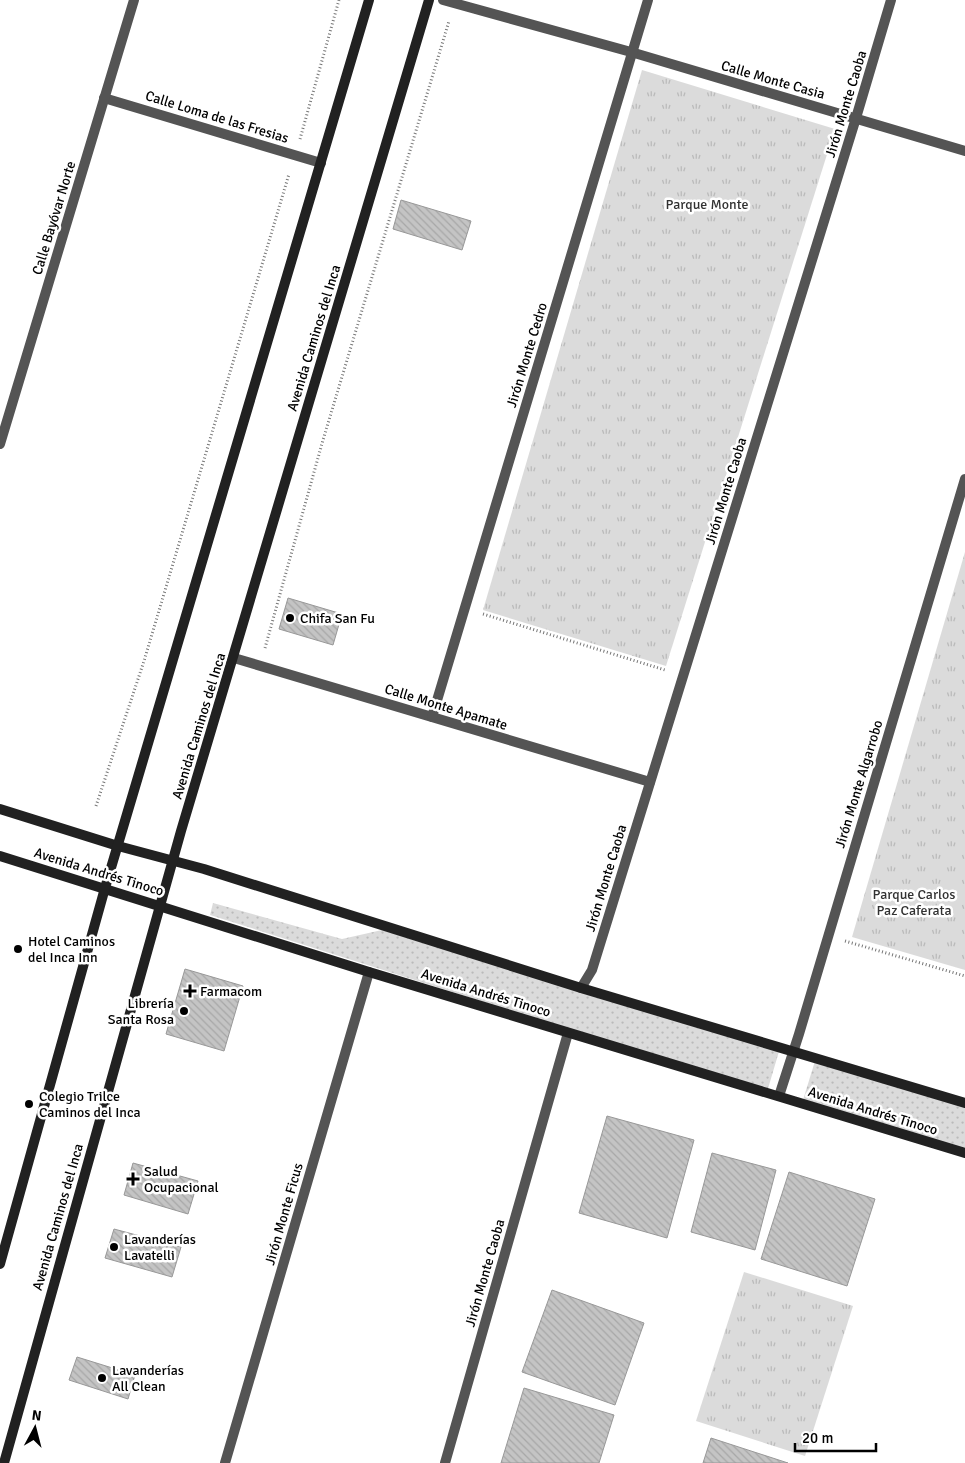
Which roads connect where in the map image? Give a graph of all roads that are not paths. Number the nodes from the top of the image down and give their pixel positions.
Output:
1 (134, 0) edge
2 (369, 0) edge
3 (429, 0) edge
4 (443, 0) edge
5 (648, 0) edge
6 (891, 0) edge
7 (631, 52) junction
8 (104, 98) junction
9 (856, 118) junction
10 (965, 151) edge
11 (321, 162) junction
12 (0, 444) edge
13 (965, 479) edge
14 (234, 658) junction
15 (432, 718) junction
16 (650, 782) junction
17 (0, 809) edge
18 (118, 846) junction
19 (0, 856) edge
20 (173, 861) junction
21 (105, 888) junction
22 (160, 905) junction
23 (370, 972) junction
24 (581, 988) junction
25 (568, 1033) junction
26 (793, 1051) junction
27 (779, 1096) junction
28 (965, 1103) edge
29 (965, 1153) edge
30 (0, 1264) edge
31 (4, 1463) edge
32 (225, 1463) edge
33 (445, 1463) edge

1 - 8 street, Calle Bayóvar Norte
2 - 11 main road
3 - 14 main road, Avenida Caminos del Inca
4 - 7 street, Calle Monte Casia
5 - 7 street, Jirón Monte Cedro
6 - 9 street, Jirón Monte Caoba
7 - 9 street, Calle Monte Casia
7 - 15 street, Jirón Monte Cedro
8 - 11 street, Calle Loma de las Fresias
8 - 12 street, Calle Bayóvar Norte
9 - 10 street, Calle Monte Casia
9 - 16 street, Jirón Monte Caoba
11 - 18 main road
13 - 26 street, Jirón Monte Algarrobo
14 - 15 street, Calle Monte Apamate
14 - 20 main road, Avenida Caminos del Inca
15 - 16 street, Calle Monte Apamate
16 - 24 street, Jirón Monte Caoba
17 - 18 main road
18 - 20 main road
18 - 21 main road
19 - 21 main road, Avenida Andrés Tinoco
20 - 22 main road, Avenida Caminos del Inca
20 - 24 main road
21 - 22 main road, Avenida Andrés Tinoco
21 - 30 main road
22 - 23 main road, Avenida Andrés Tinoco
22 - 31 main road, Avenida Caminos del Inca
23 - 25 main road, Avenida Andrés Tinoco
23 - 32 street, Jirón Monte Ficus
24 - 26 main road
25 - 27 main road, Avenida Andrés Tinoco
25 - 33 street, Jirón Monte Caoba
26 - 27 street, Jirón Monte Algarrobo
26 - 28 main road
27 - 29 main road, Avenida Andrés Tinoco

